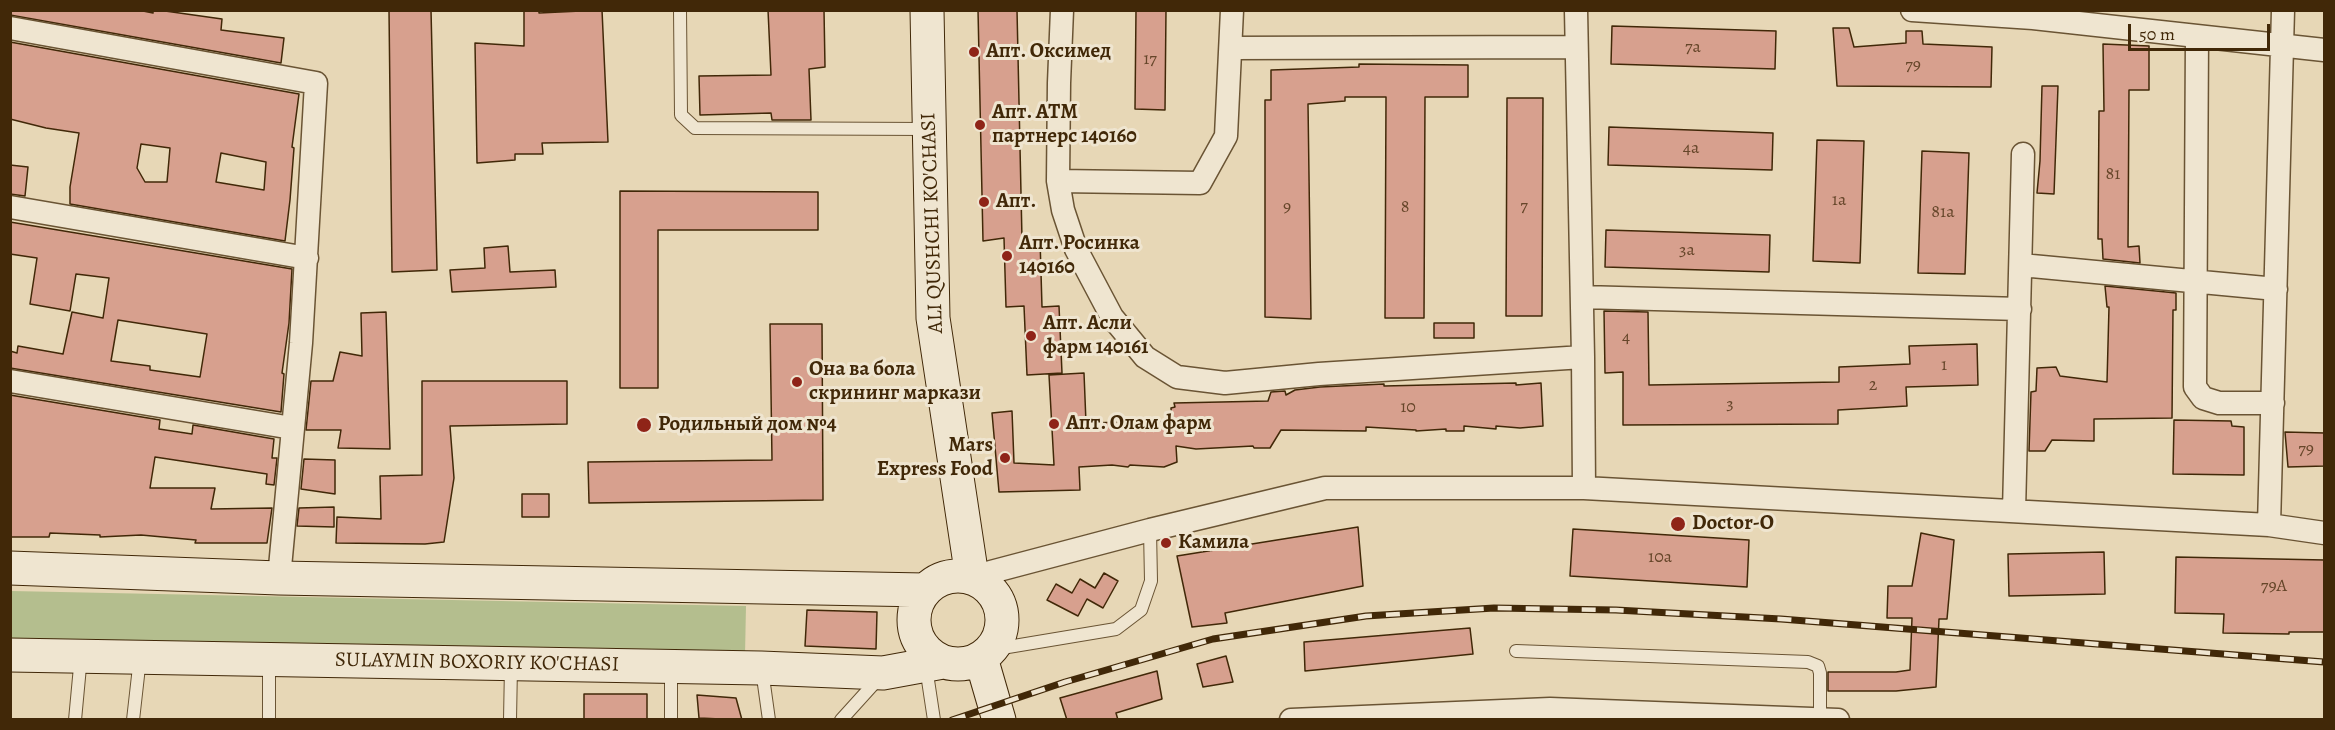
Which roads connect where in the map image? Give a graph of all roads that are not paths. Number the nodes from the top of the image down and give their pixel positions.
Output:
1 (680, 10) edge
2 (927, 10) edge
3 (1062, 10) edge
4 (1232, 10) edge
5 (1576, 10) edge
6 (1912, 10) edge
7 (2283, 10) edge
8 (2033, 14) edge
9 (10, 28) edge
10 (2197, 36) junction
11 (2283, 46) junction
12 (1575, 47) junction
13 (1231, 48) junction
14 (2325, 50) edge
15 (929, 129) junction
16 (2023, 154) dead end
17 (1058, 181) junction
18 (10, 207) edge
19 (307, 258) junction
20 (2021, 265) junction
21 (2195, 281) junction
22 (2276, 289) junction
23 (1582, 297) junction
24 (2020, 309) junction
25 (1583, 357) junction
26 (10, 381) edge
27 (2273, 403) junction
28 (292, 428) junction
29 (1584, 488) junction
30 (2014, 511) junction
31 (2269, 525) junction
32 (1150, 530) junction
33 (2325, 533) edge
34 (10, 568) edge
35 (972, 577) junction
36 (279, 578) junction
37 (885, 590) junction
38 (925, 590) junction
39 (1516, 651) dead end
40 (986, 654) junction
41 (10, 655) edge
42 (81, 655) junction
43 (141, 657) junction
44 (269, 659) junction
45 (934, 663) junction
46 (511, 665) junction
47 (670, 667) junction
48 (761, 668) junction
49 (884, 673) junction
50 (1550, 714) edge
51 (1826, 719) edge
52 (75, 720) edge
53 (133, 720) edge
54 (269, 720) edge
55 (510, 720) edge
56 (671, 720) edge
57 (769, 720) edge
58 (841, 720) edge
59 (934, 720) edge
60 (999, 720) edge
61 (1291, 720) edge

1 - 15 lane
2 - 15 main road, ALI QUSHCHI KO'CHASI
3 - 17 street
4 - 13 street
5 - 12 street
6 - 8 street
7 - 11 street
8 - 10 street
9 - 19 street
10 - 11 street
10 - 21 street
11 - 14 street
11 - 22 street
12 - 13 street
12 - 23 street
13 - 17 street
15 - 35 main road, ALI QUSHCHI KO'CHASI
16 - 20 street
17 - 25 street
18 - 19 street
19 - 28 street
20 - 21 street
20 - 24 street
21 - 22 street
21 - 27 street
22 - 27 street
23 - 24 street
23 - 25 street
24 - 30 street
25 - 29 street
26 - 28 street
27 - 31 street
28 - 36 street
29 - 30 street
29 - 32 street
30 - 31 street
31 - 33 street
32 - 35 street
32 - 40 lane
34 - 36 main road
35 - 38 main road
35 - 40 main road
36 - 37 main road
37 - 38 main road
37 - 49 main road
38 - 45 main road
39 - 51 lane
40 - 45 main road
40 - 60 main road
41 - 42 main road, SULAYMIN BOXORIY KO'CHASI
42 - 43 main road, SULAYMIN BOXORIY KO'CHASI
42 - 52 lane
43 - 44 main road, SULAYMIN BOXORIY KO'CHASI
43 - 53 lane
44 - 46 main road, SULAYMIN BOXORIY KO'CHASI
44 - 54 lane
45 - 49 main road, SULAYMIN BOXORIY KO'CHASI
45 - 59 lane
46 - 47 main road, SULAYMIN BOXORIY KO'CHASI
46 - 55 lane
47 - 48 main road, SULAYMIN BOXORIY KO'CHASI
47 - 56 lane
48 - 49 main road, SULAYMIN BOXORIY KO'CHASI
48 - 57 lane
49 - 58 lane
50 - 51 street
50 - 61 street

